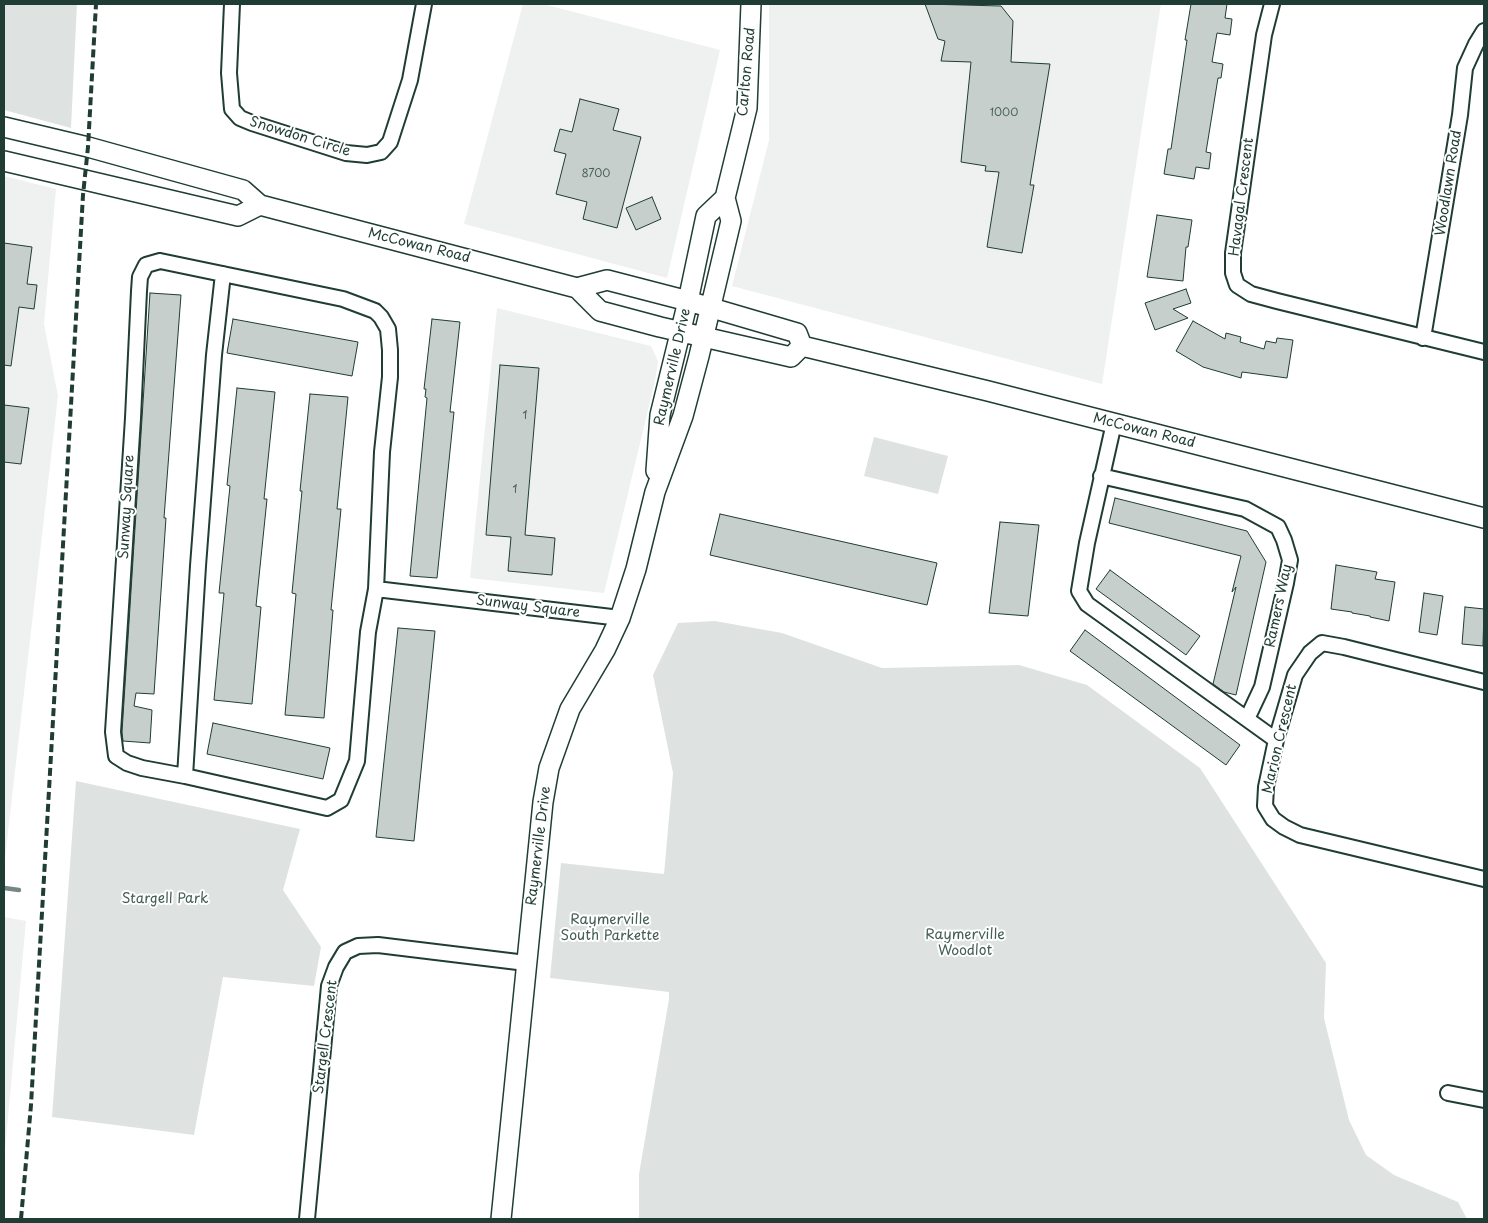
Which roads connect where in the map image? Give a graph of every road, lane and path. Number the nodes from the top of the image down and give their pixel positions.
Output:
1 (232, 4) edge
2 (424, 4) edge
3 (751, 4) edge
4 (1272, 4) edge
5 (1484, 31) edge
6 (4, 127) edge
7 (4, 161) edge
8 (725, 198) junction
9 (260, 205) junction
10 (223, 274) junction
11 (577, 288) junction
12 (688, 301) junction
13 (711, 309) junction
14 (681, 332) junction
15 (704, 337) junction
16 (1424, 338) junction
17 (802, 346) junction
18 (1484, 352) edge
19 (1114, 423) junction
20 (1101, 476) junction
21 (655, 492) junction
22 (1484, 518) edge
23 (376, 589) junction
24 (620, 618) junction
25 (1484, 682) edge
26 (1247, 719) junction
27 (1276, 740) junction
28 (185, 776) junction
29 (1484, 879) edge
30 (526, 963) junction
31 (1448, 1093) dead end
32 (1484, 1100) edge
33 (308, 1219) edge
34 (501, 1219) edge

1 - 2 street, Snowdon Circle
3 - 8 main road, Carlton Road
4 - 16 street, Havagal Crescent
5 - 16 street, Woodlawn Road
6 - 9 main road, McCowan Road
7 - 9 main road
8 - 12 main road
8 - 13 main road, Carlton Road
9 - 11 main road, McCowan Road
10 - 23 street, Sunway Square
10 - 28 street
10 - 28 street, Sunway Square
11 - 12 main road, McCowan Road
11 - 14 main road
12 - 13 main road, McCowan Road
12 - 14 main road, Raymerville Drive
13 - 15 main road, Carlton Road
13 - 17 main road, McCowan Road
14 - 15 main road
14 - 21 main road, Raymerville Drive
15 - 17 main road
15 - 21 main road, Raymerville Drive
16 - 18 street, Havagal Crescent
17 - 19 main road, McCowan Road
19 - 20 street
19 - 22 main road, McCowan Road
20 - 26 street
20 - 26 street, Ramers Way
21 - 24 main road, Raymerville Drive
23 - 24 street, Sunway Square
23 - 28 street, Sunway Square
24 - 30 main road, Raymerville Drive
25 - 27 street, Marion Crescent
26 - 27 street
27 - 29 street, Marion Crescent
30 - 33 street, Stargell Crescent
30 - 34 main road, Raymerville Drive
31 - 32 street

